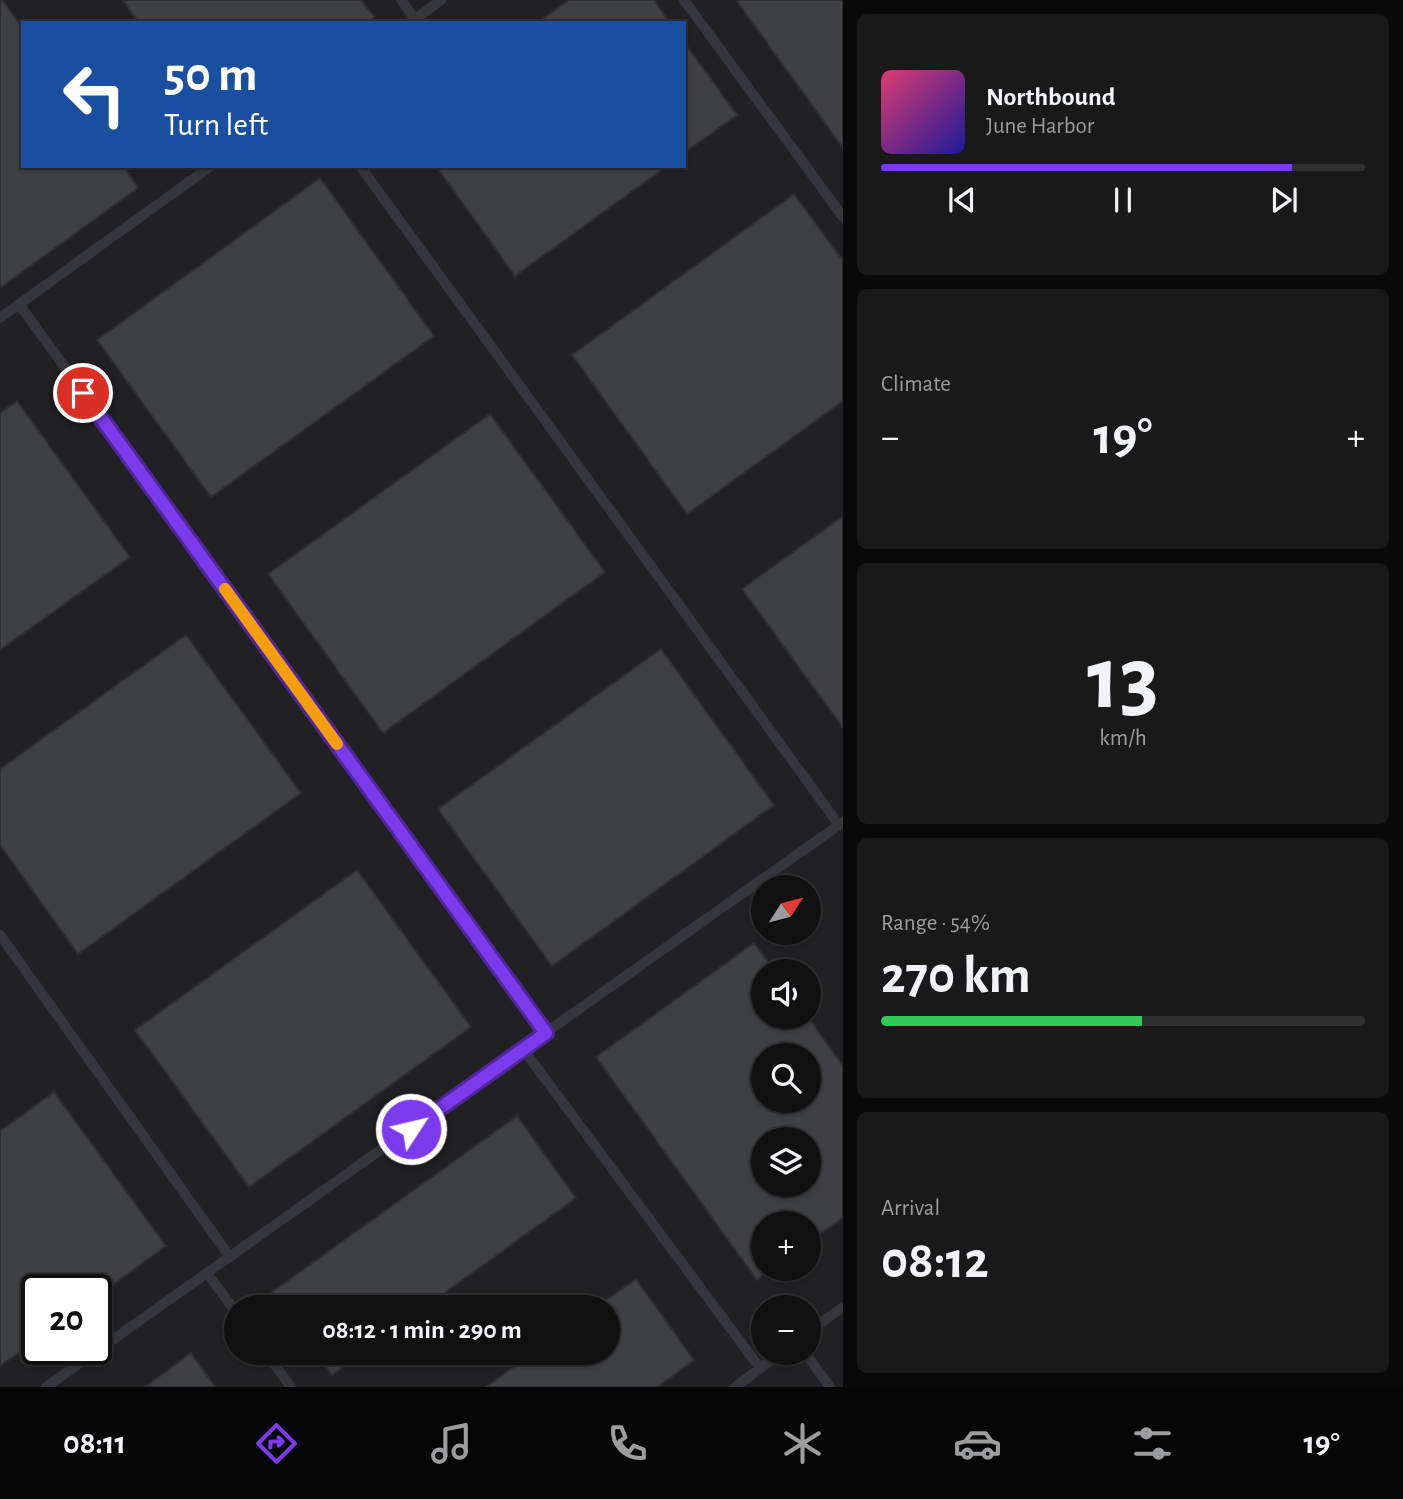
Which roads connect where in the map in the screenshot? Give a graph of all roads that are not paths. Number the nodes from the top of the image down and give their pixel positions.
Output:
1 (401, 0) edge
2 (441, 0) edge
3 (684, 0) edge
4 (412, 21) edge
5 (208, 168) edge
6 (361, 168) edge
7 (843, 218) edge
8 (19, 304) junction
9 (0, 318) edge
10 (841, 824) edge
11 (0, 935) edge
12 (546, 1033) junction
13 (523, 1049) junction
14 (230, 1256) junction
15 (207, 1273) junction
16 (224, 1296) edge
17 (843, 1307) edge
18 (821, 1323) edge
19 (275, 1365) edge
20 (764, 1365) edge
21 (814, 1365) edge
22 (760, 1368) junction
23 (46, 1387) edge
24 (291, 1387) edge
25 (735, 1387) edge
26 (830, 1387) edge

1 - 4 lane
2 - 4 lane
3 - 7 lane
5 - 8 lane
6 - 10 lane
8 - 9 lane
8 - 12 lane
10 - 12 lane
11 - 14 lane
12 - 13 lane
13 - 14 lane
13 - 22 lane
14 - 15 lane
15 - 16 lane
15 - 23 lane
17 - 18 lane
19 - 24 lane
20 - 22 lane
21 - 26 lane
22 - 25 lane

